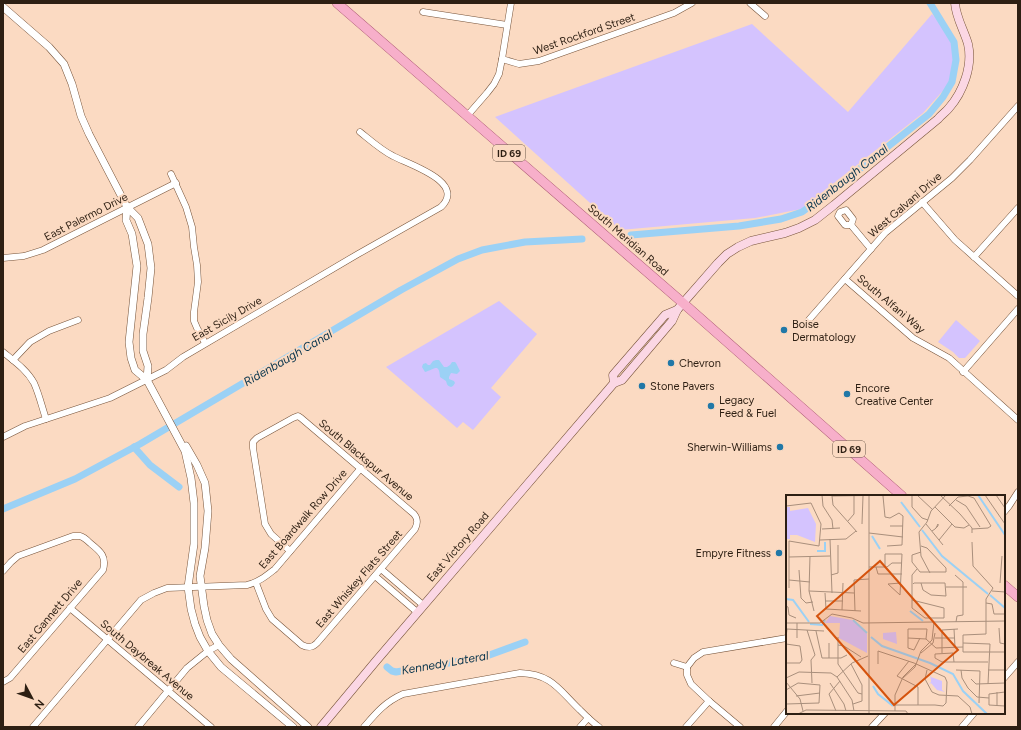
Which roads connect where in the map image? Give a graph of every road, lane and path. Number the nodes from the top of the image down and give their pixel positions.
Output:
1 (337, 3) edge
2 (511, 3) edge
3 (692, 3) edge
4 (750, 3) edge
5 (954, 3) edge
6 (3, 7) edge
7 (423, 12) dead end
8 (765, 16) dead end
9 (508, 25) junction
10 (502, 59) junction
11 (1018, 106) edge
12 (467, 116) junction
13 (360, 132) dead end
14 (171, 174) dead end
15 (176, 183) junction
16 (922, 202) junction
17 (834, 205) junction
18 (127, 207) junction
19 (1018, 208) edge
20 (871, 249) junction
21 (974, 257) junction
22 (3, 258) edge
23 (845, 279) junction
24 (1018, 296) edge
25 (680, 306) junction
26 (1018, 309) edge
27 (78, 320) dead end
28 (807, 322) dead end
29 (205, 343) junction
30 (3, 352) edge
31 (13, 360) junction
32 (963, 372) junction
33 (146, 380) junction
34 (46, 419) junction
35 (1018, 420) edge
36 (175, 432) junction
37 (3, 437) edge
38 (361, 468) junction
39 (1018, 492) edge
40 (901, 495) edge
41 (1005, 511) edge
42 (418, 520) joint
43 (290, 551) junction
44 (381, 569) junction
45 (3, 571) edge
46 (375, 576) junction
47 (256, 583) junction
48 (1005, 586) edge
49 (188, 587) junction
50 (201, 587) junction
51 (1018, 597) edge
52 (423, 606) junction
53 (70, 608) junction
54 (417, 612) junction
55 (786, 638) edge
56 (108, 639) junction
57 (219, 645) junction
58 (208, 651) junction
59 (1018, 662) edge
60 (674, 663) dead end
61 (687, 667) junction
62 (1005, 676) edge
63 (3, 682) edge
64 (168, 691) junction
65 (708, 701) junction
66 (786, 712) edge
67 (884, 714) edge
68 (973, 714) edge
69 (588, 718) junction
70 (36, 726) edge
71 (138, 727) edge
72 (211, 727) edge
73 (293, 727) edge
74 (308, 727) edge
75 (321, 727) edge
76 (364, 727) edge
77 (580, 727) edge
78 (599, 727) edge
79 (686, 727) edge
80 (740, 727) edge
81 (774, 727) edge
82 (872, 727) edge
83 (962, 727) edge

1 - 12 main road, South Meridian Road / ID 69
2 - 9 street
3 - 10 street, West Rockford Street
4 - 8 street
5 - 17 main road, East Victory Road
6 - 18 street
7 - 9 street
9 - 10 street
10 - 12 street
11 - 16 street, West Galvani Drive
12 - 25 main road, South Meridian Road / ID 69
13 - 29 street, East Sicily Drive
14 - 15 street
15 - 18 street, East Palermo Drive
15 - 29 street
16 - 20 street, West Galvani Drive
16 - 21 street
17 - 20 street
17 - 25 main road, East Victory Road
18 - 22 street, East Palermo Drive
18 - 33 street
18 - 33 street
19 - 21 street
20 - 23 street, West Galvani Drive
21 - 24 street
23 - 28 street, West Galvani Drive
23 - 32 street, South Alfani Way
25 - 40 main road, South Meridian Road / ID 69
25 - 52 main road, East Victory Road
26 - 32 street
27 - 31 street
29 - 33 street, East Sicily Drive
30 - 31 street
31 - 34 street
32 - 35 street, South Alfani Way
33 - 34 street, East Sicily Drive
33 - 36 street
34 - 37 street, East Sicily Drive
36 - 49 street
36 - 50 street
38 - 42 street, South Blackspur Avenue
38 - 43 street, East Boardwalk Row Drive
38 - 43 street, South Blackspur Avenue
39 - 41 street
42 - 44 street, East Whiskey Flats Street
43 - 47 street, East Boardwalk Row Drive
44 - 46 street, East Whiskey Flats Street
44 - 52 street
45 - 53 street, East Gannett Drive
46 - 47 street, East Whiskey Flats Street
46 - 54 street
47 - 50 street, East Boardwalk Row Drive
48 - 51 main road
49 - 50 street, East Boardwalk Row Drive
49 - 56 street, East Boardwalk Row Drive
49 - 58 street
50 - 57 street
52 - 54 main road, East Victory Road
53 - 56 street, South Daybreak Avenue
53 - 63 street, East Gannett Drive
54 - 75 main road, East Victory Road
55 - 61 street
56 - 64 street, South Daybreak Avenue
56 - 70 street, East Boardwalk Row Drive
57 - 58 street
57 - 74 street
58 - 64 street
58 - 73 street
59 - 62 street
60 - 61 street
61 - 65 street
64 - 71 street
64 - 72 street, South Daybreak Avenue
65 - 79 street
65 - 80 street
66 - 81 street
67 - 82 street
68 - 83 street
69 - 76 street
69 - 77 street
69 - 78 street

